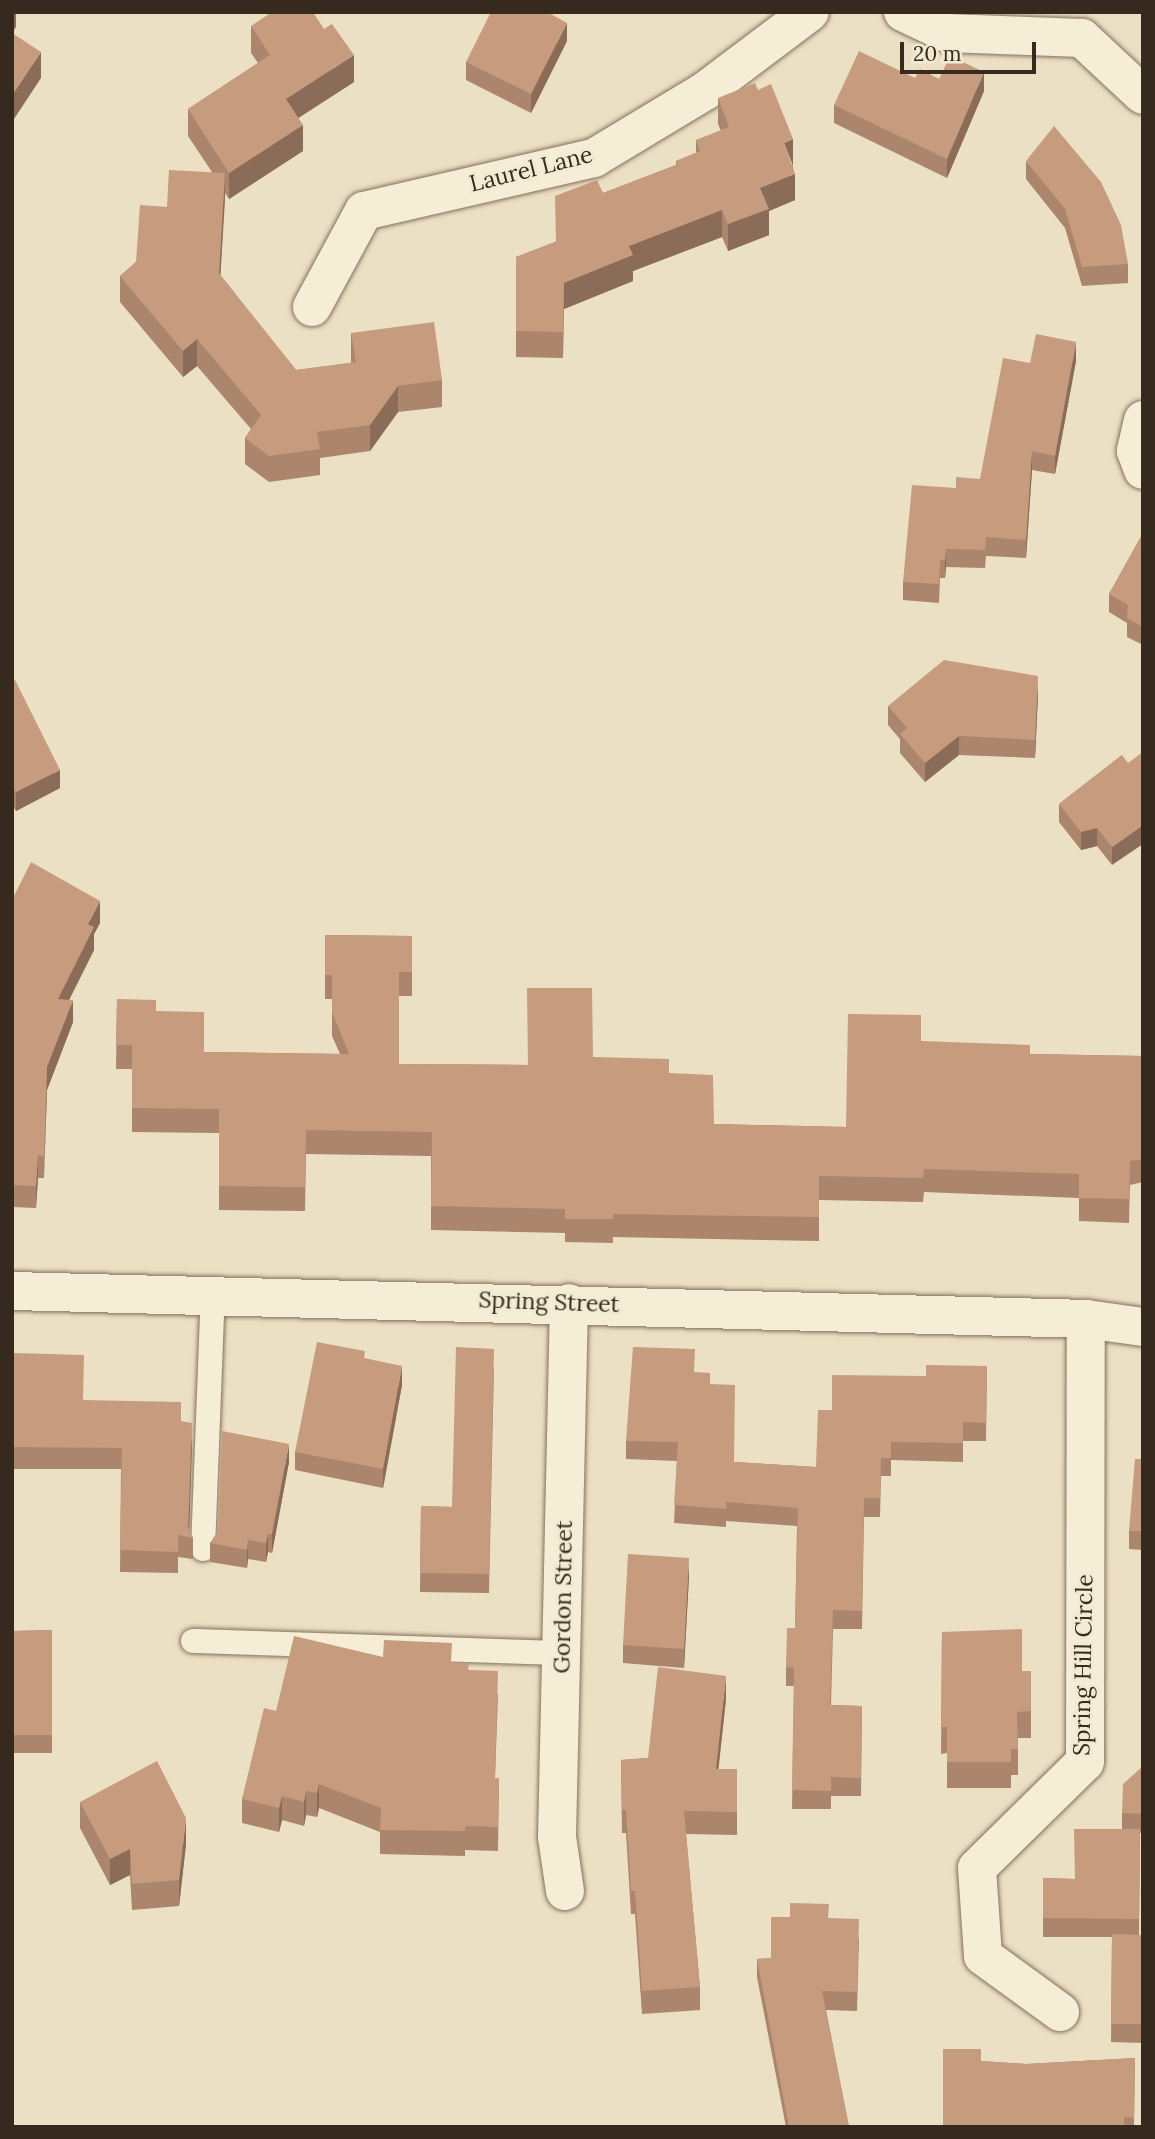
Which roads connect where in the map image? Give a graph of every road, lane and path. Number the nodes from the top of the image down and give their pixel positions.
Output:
1 (810, 12) edge
2 (903, 12) edge
3 (1143, 95) edge
4 (312, 307) dead end
5 (1143, 420) edge
6 (1143, 470) edge
7 (12, 1291) edge
8 (213, 1293) junction
9 (569, 1303) junction
10 (1086, 1319) junction
11 (1143, 1327) edge
12 (203, 1549) dead end
13 (193, 1641) dead end
14 (561, 1653) junction
15 (565, 1891) dead end
16 (1060, 2012) dead end

1 - 4 street, Laurel Lane
2 - 3 street
5 - 6 street
7 - 8 street, Spring Street
8 - 9 street, Spring Street
8 - 12 lane
9 - 10 street, Spring Street
9 - 14 street, Gordon Street
10 - 11 street, Spring Street
10 - 16 street, Spring Hill Circle
13 - 14 lane
14 - 15 street, Gordon Street

